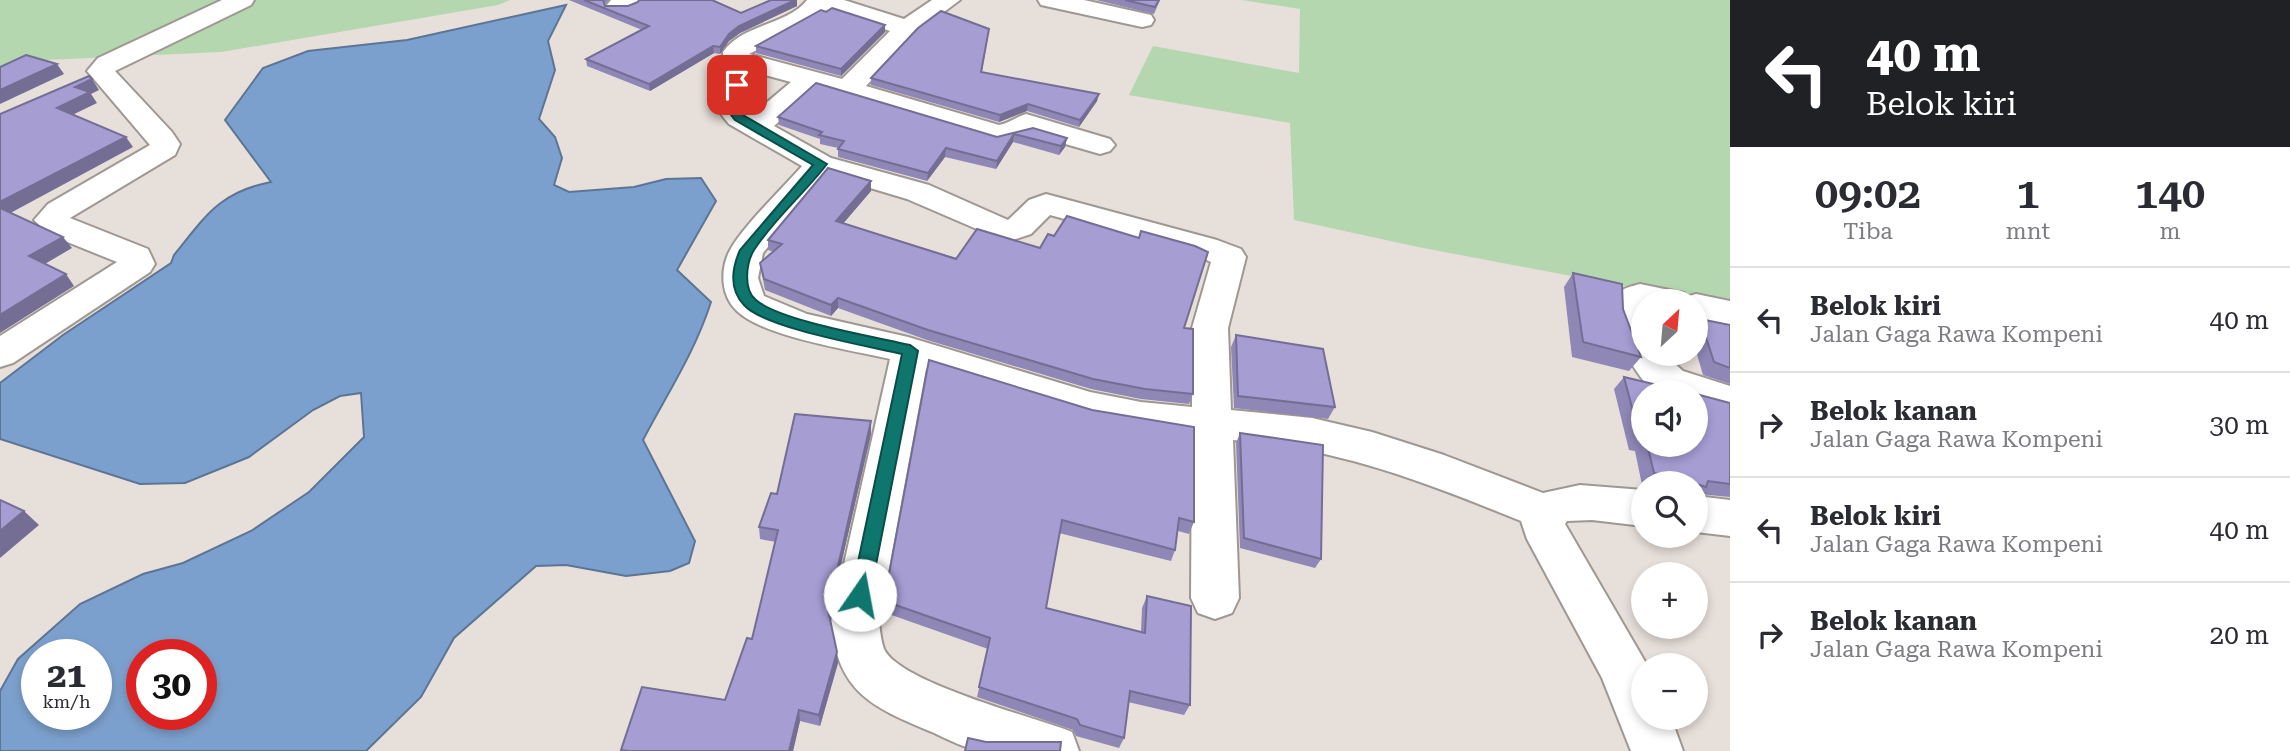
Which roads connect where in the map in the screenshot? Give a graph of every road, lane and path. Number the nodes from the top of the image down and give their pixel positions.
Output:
1 (242, 0) edge
2 (948, 0) edge
3 (1050, 0) edge
4 (823, 1) edge
5 (1142, 20) dead end
6 (907, 28) junction
7 (737, 59) junction
8 (811, 79) junction
9 (848, 89) junction
10 (755, 127) junction
11 (1100, 145) dead end
12 (820, 164) junction
13 (1708, 308) edge
14 (1730, 313) edge
15 (910, 351) junction
16 (0, 354) edge
17 (1650, 366) edge
18 (1730, 401) edge
19 (1211, 425) junction
20 (1631, 508) edge
21 (1543, 512) junction
22 (1708, 515) edge
23 (1730, 518) edge
24 (1215, 598) dead end
25 (1631, 686) edge
26 (1649, 730) edge
27 (1053, 751) edge
28 (1657, 751) edge

1 - 16 street
2 - 6 street
3 - 5 street
4 - 6 street
4 - 7 street
6 - 9 street
7 - 8 street
7 - 10 street
8 - 9 street
8 - 10 street
9 - 11 street
10 - 12 street
12 - 15 street
12 - 19 street
13 - 14 street
15 - 19 street
15 - 27 street
17 - 18 street
19 - 21 street
19 - 24 street
20 - 21 street
21 - 25 street
22 - 23 street
26 - 28 street

